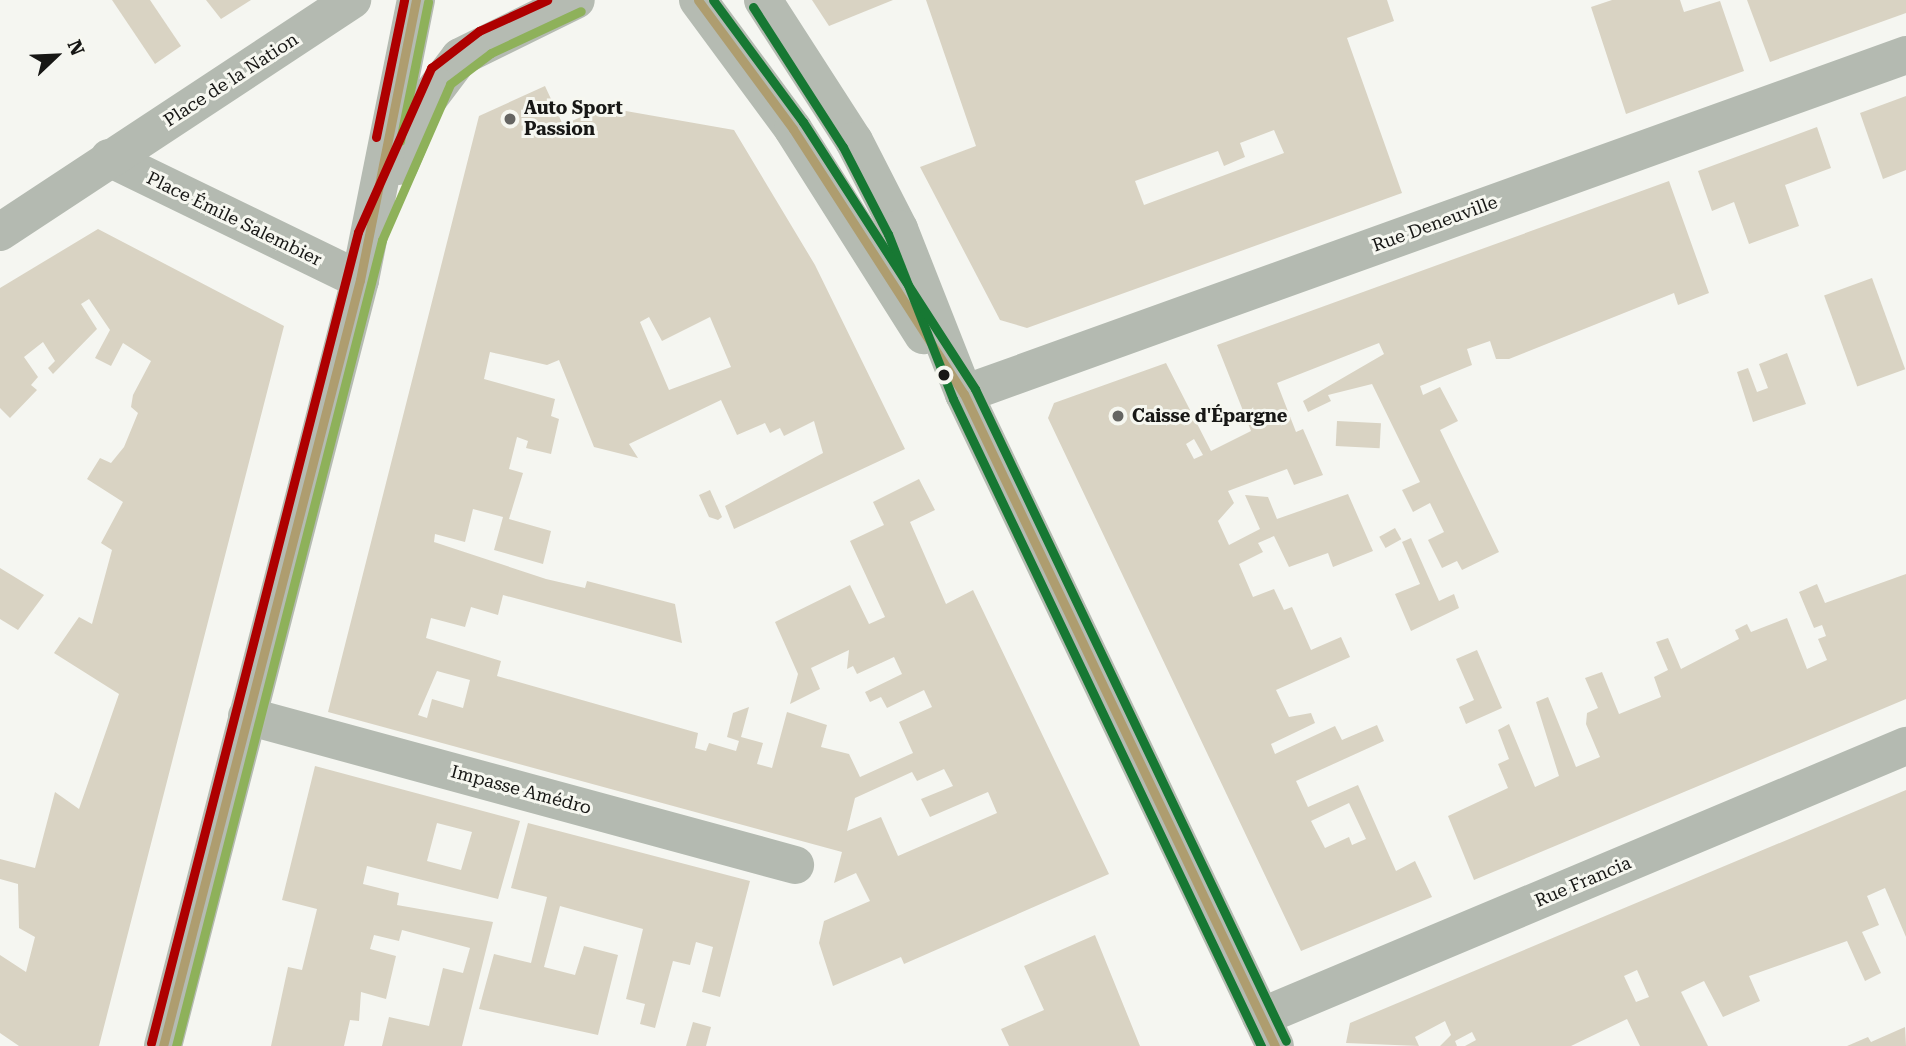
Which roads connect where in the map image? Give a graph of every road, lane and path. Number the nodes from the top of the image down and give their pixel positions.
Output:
1 (352, 0) edge
2 (416, 0) edge
3 (576, 0) edge
4 (698, 0) edge
5 (763, 0) edge
6 (1906, 55) edge
7 (108, 158) junction
8 (0, 232) edge
9 (370, 236) junction
10 (360, 279) junction
11 (964, 394) junction
12 (247, 716) junction
13 (1906, 746) edge
14 (795, 865) dead end
15 (1268, 1031) edge
16 (163, 1046) edge

1 - 7 street, Place de la Nation
2 - 9 main road
3 - 9 main road
4 - 11 main road
5 - 11 main road
6 - 11 street, Rue Deneuville
7 - 8 street, Place de la Nation
7 - 10 street, Place Émile Salembier
9 - 10 main road
10 - 12 main road
11 - 15 main road
12 - 14 street, Impasse Amédro
12 - 16 main road
13 - 15 street, Rue Francia

